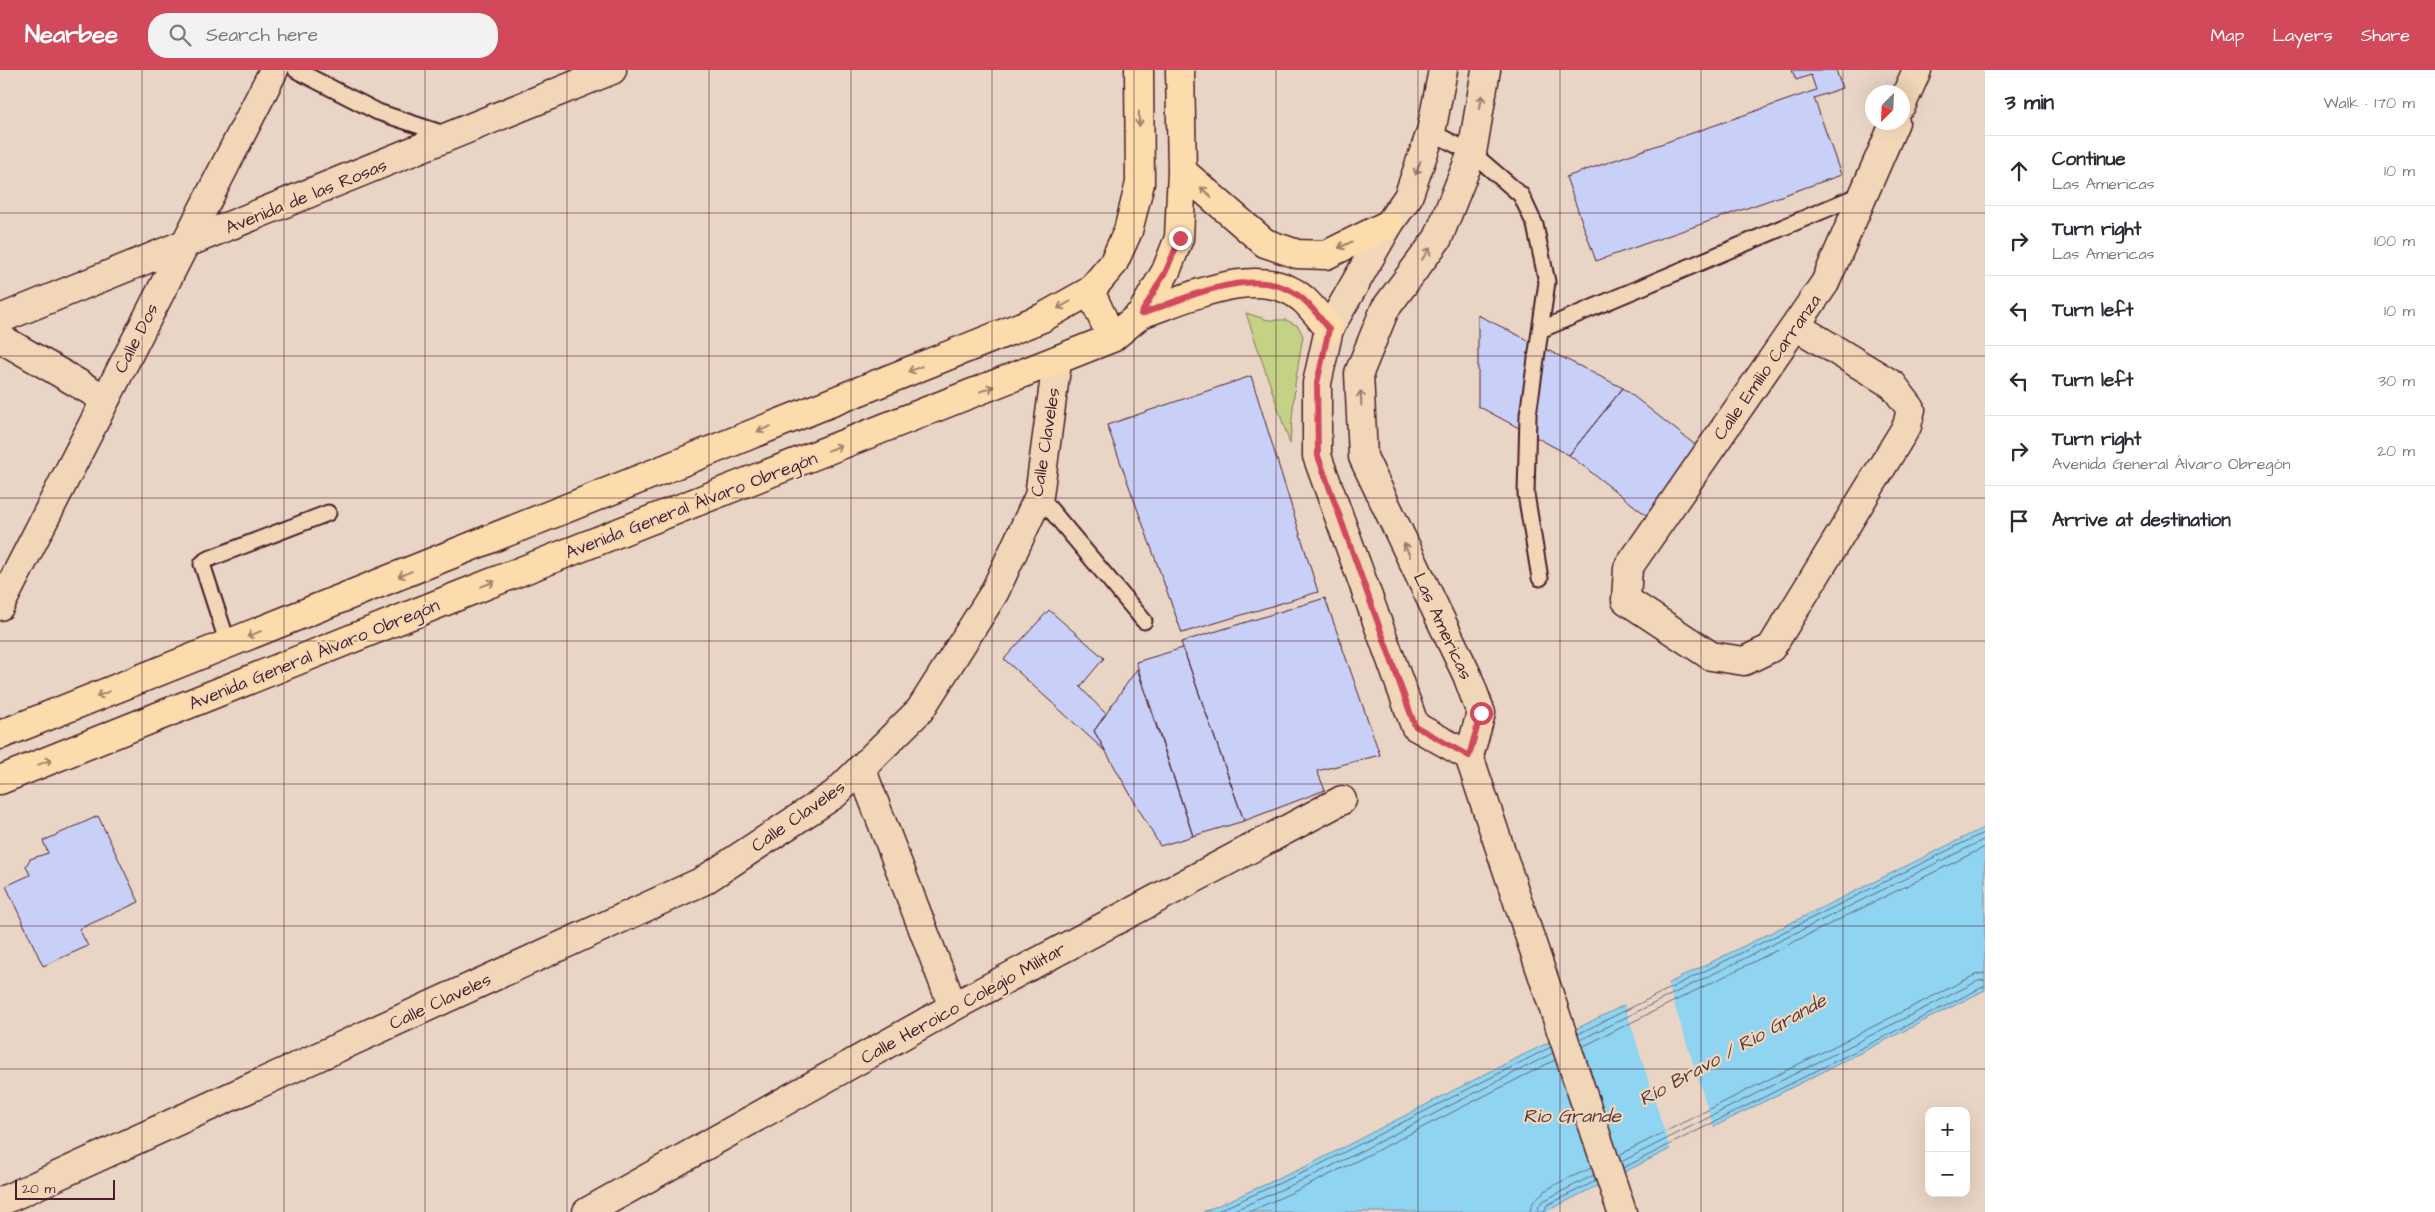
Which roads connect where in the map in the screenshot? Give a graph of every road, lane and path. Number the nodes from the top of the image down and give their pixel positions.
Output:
1 (274, 70) edge
2 (296, 70) edge
3 (612, 70) edge
4 (1139, 70) edge
5 (1180, 70) edge
6 (1443, 70) edge
7 (1486, 70) edge
8 (1917, 70) edge
9 (1910, 86) edge
10 (1892, 130) edge
11 (1431, 132) junction
12 (451, 136) junction
13 (1472, 153) junction
14 (1182, 171) junction
15 (1864, 194) junction
16 (1389, 224) junction
17 (183, 246) junction
18 (1090, 292) junction
19 (1141, 314) junction
20 (0, 319) edge
21 (1796, 326) junction
22 (1329, 329) junction
23 (1540, 330) junction
24 (0, 338) edge
25 (1112, 338) junction
26 (1057, 361) junction
27 (105, 399) junction
28 (1039, 496) junction
29 (328, 514) dead end
30 (450, 556) junction
31 (1540, 578) dead end
32 (463, 594) junction
33 (0, 606) edge
34 (1144, 621) dead end
35 (228, 644) junction
36 (0, 735) edge
37 (1469, 756) junction
38 (861, 768) junction
39 (0, 780) edge
40 (1342, 800) dead end
41 (953, 1007) junction
42 (0, 1202) edge
43 (587, 1212) edge
44 (1622, 1212) edge

1 - 17 street, Calle Dos
2 - 12 lane
3 - 12 street, Avenida de las Rosas
4 -> 18 main road
5 - 14 main road, Avenida General Álvaro Obregón
6 - 11 street
13 -> 7 street, Las Americas
8 - 9 street
10 - 15 street, Calle Emilio Carranza
11 - 13 lane
11 -> 16 street
12 - 17 street, Avenida de las Rosas
13 - 23 lane
37 -> 13 street, Las Americas
16 -> 14 main road
14 - 19 main road, Avenida General Álvaro Obregón
15 - 21 street, Calle Emilio Carranza
15 - 23 lane
16 - 22 street
17 - 20 street, Avenida de las Rosas
17 - 27 street, Calle Dos
18 - 25 main road
18 -> 30 main road
19 - 22 main road
19 - 25 main road, Avenida General Álvaro Obregón
21 - 21 street, Calle Emilio Carranza
22 - 37 street
23 - 31 lane
24 - 27 street
25 - 26 main road, Avenida General Álvaro Obregón
26 - 28 street, Calle Claveles
32 -> 26 main road, Avenida General Álvaro Obregón
27 - 33 street, Calle Dos
28 - 34 lane
28 - 38 street, Calle Claveles
29 - 35 lane
30 - 32 main road
30 -> 35 main road
39 -> 32 main road, Avenida General Álvaro Obregón
35 -> 36 main road
37 - 44 street
38 - 41 street, Calle Claveles
38 - 42 street, Calle Claveles
40 - 41 street, Calle Heroico Colegio Militar
41 - 43 street, Calle Heroico Colegio Militar

